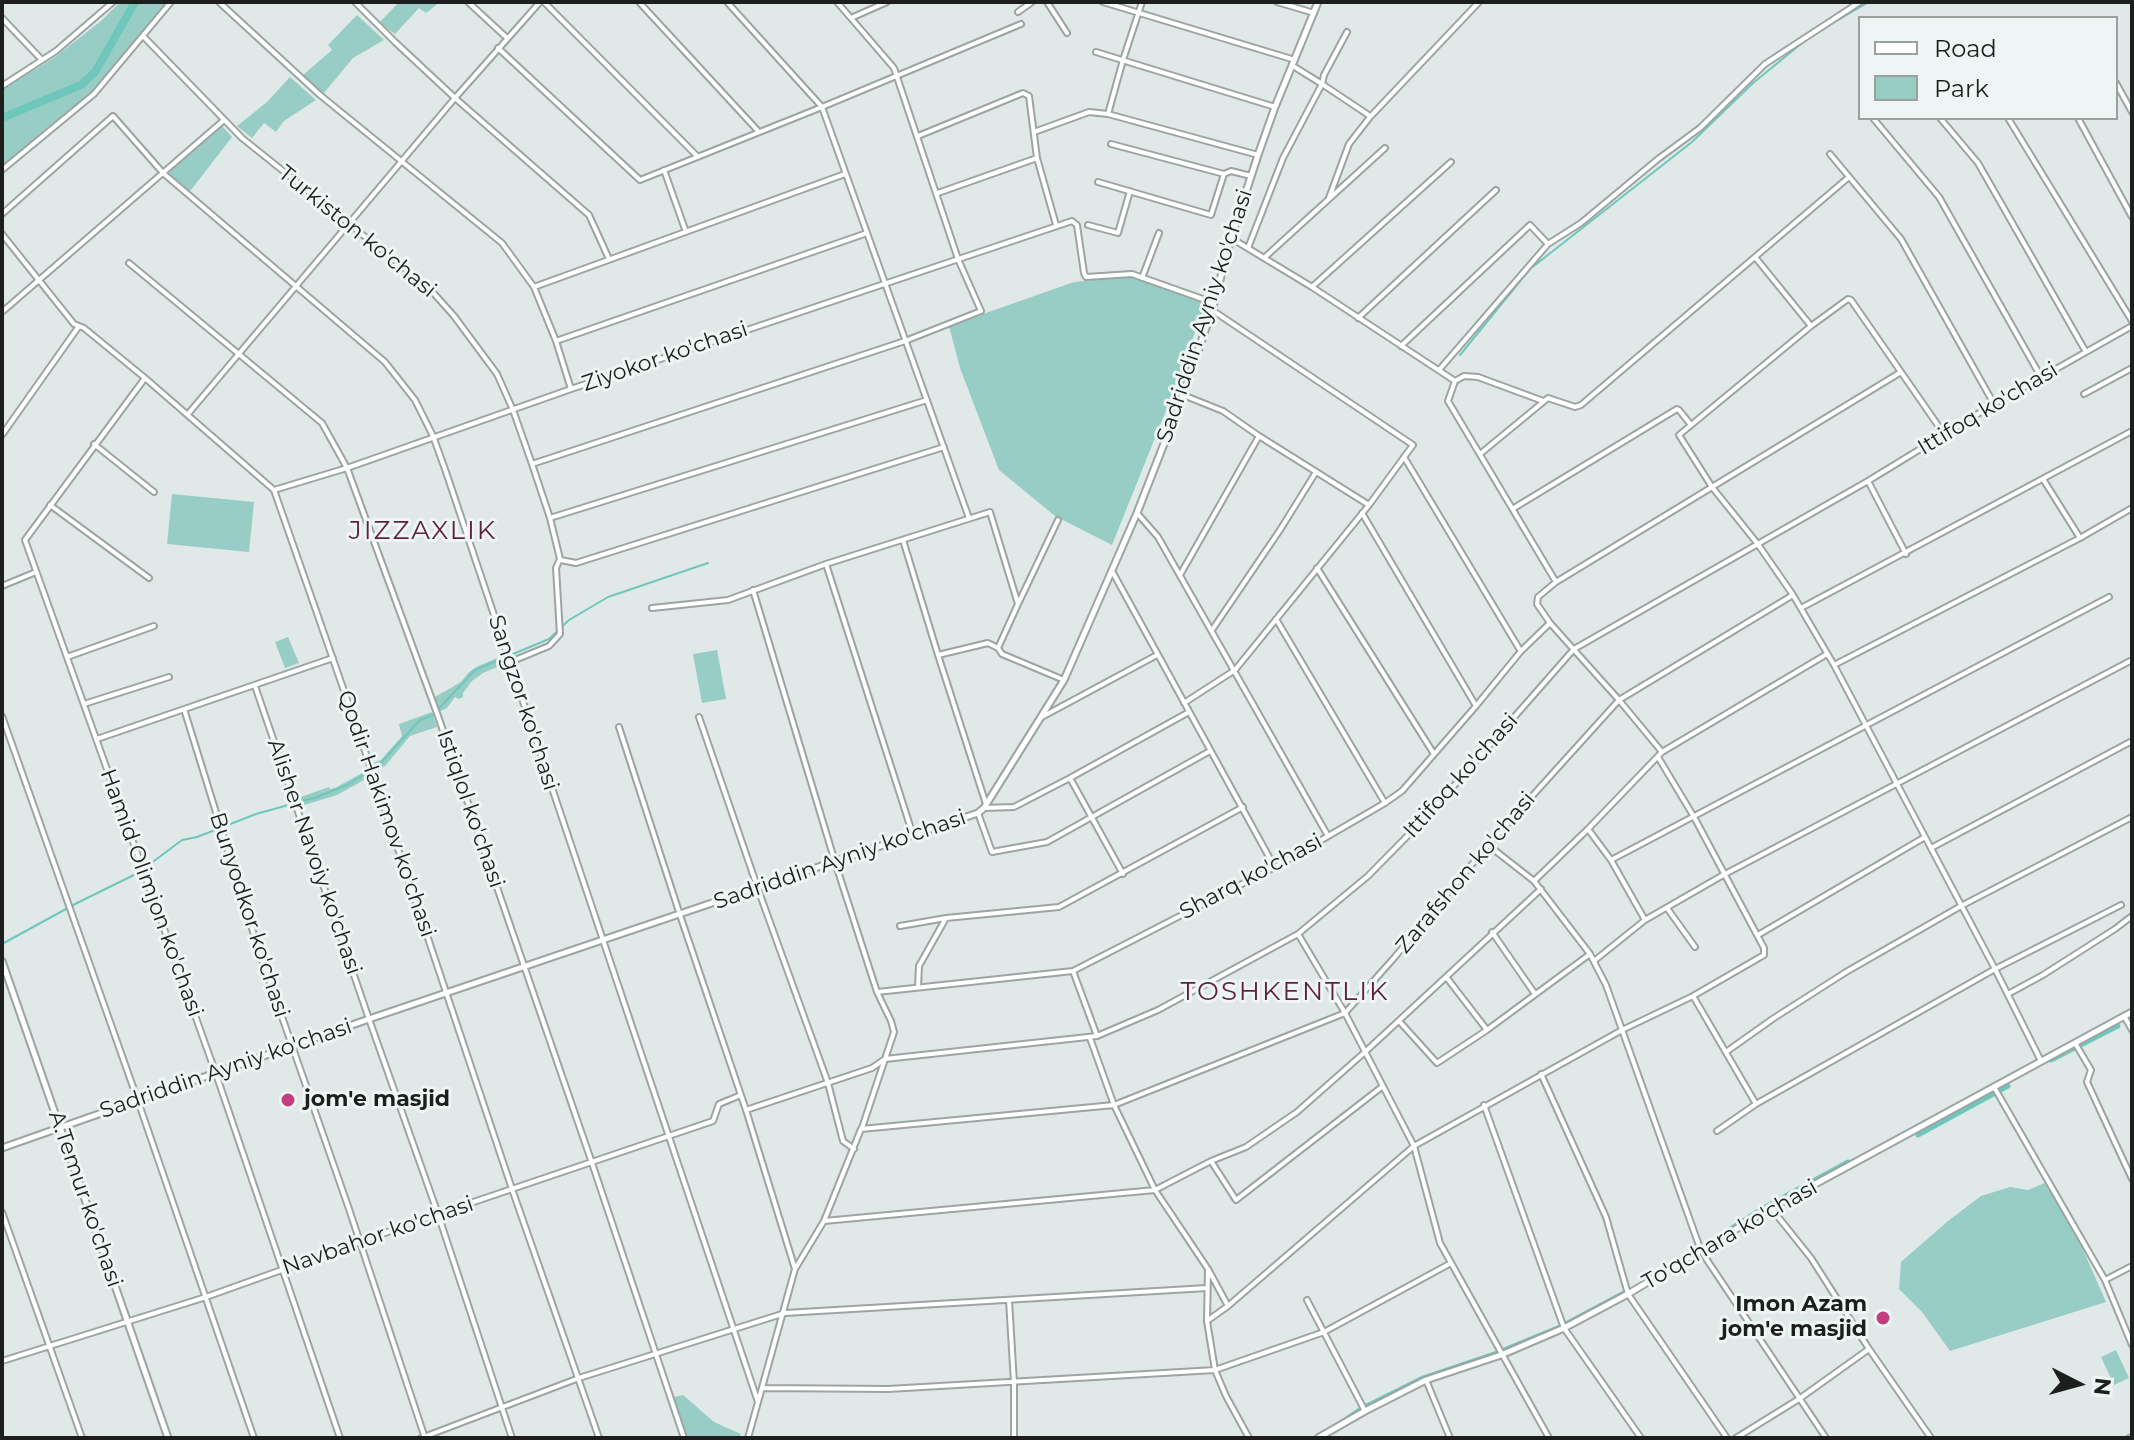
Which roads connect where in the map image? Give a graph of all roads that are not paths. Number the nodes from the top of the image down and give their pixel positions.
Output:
1 (171, 2) edge
2 (219, 2) edge
3 (355, 2) edge
4 (468, 2) edge
5 (542, 2) edge
6 (639, 2) edge
7 (727, 2) edge
8 (837, 2) edge
9 (887, 2) edge
10 (1032, 2) edge
11 (1047, 2) edge
12 (1103, 2) edge
13 (1142, 2) edge
14 (1277, 2) edge
15 (1318, 2) edge
16 (1479, 2) edge
17 (1860, 2) edge
18 (111, 3) edge
19 (1018, 12) dead end
20 (1138, 13) junction
21 (1314, 13) junction
22 (2, 18) edge
23 (851, 18) junction
24 (1021, 24) dead end
25 (1347, 32) dead end
26 (1067, 33) dead end
27 (143, 36) junction
28 (507, 38) junction
29 (498, 48) junction
30 (1096, 52) dead end
31 (42, 60) junction
32 (1123, 60) junction
33 (1294, 63) junction
34 (897, 76) junction
35 (1322, 84) junction
36 (2, 86) edge
37 (2118, 87) edge
38 (455, 98) junction
39 (822, 107) junction
40 (1275, 107) junction
41 (2132, 112) edge
42 (1108, 114) junction
43 (1370, 117) junction
44 (225, 120) junction
45 (1875, 120) edge
46 (1942, 120) edge
47 (2009, 120) edge
48 (2079, 120) edge
49 (759, 132) junction
50 (1034, 132) junction
51 (918, 136) junction
52 (1111, 144) dead end
53 (1385, 148) dead end
54 (1830, 154) dead end
55 (1258, 155) junction
56 (698, 157) junction
57 (1037, 158) junction
58 (403, 162) junction
59 (1451, 162) dead end
60 (2, 170) edge
61 (664, 170) junction
62 (163, 173) junction
63 (845, 174) junction
64 (1224, 174) junction
65 (1251, 176) junction
66 (1849, 177) junction
67 (1098, 182) dead end
68 (1496, 190) dead end
69 (1130, 191) junction
70 (938, 193) junction
71 (1329, 198) junction
72 (2, 214) edge
73 (2132, 217) edge
74 (349, 224) junction
75 (1056, 225) junction
76 (1088, 225) dead end
77 (686, 232) junction
78 (867, 233) junction
79 (1159, 233) dead end
80 (2, 234) edge
81 (1231, 238) junction
82 (1548, 244) junction
83 (1248, 248) junction
84 (1755, 257) junction
85 (1264, 258) junction
86 (609, 259) junction
87 (958, 259) junction
88 (129, 263) dead end
89 (1142, 278) junction
90 (39, 281) junction
91 (885, 283) junction
92 (297, 287) junction
93 (534, 287) junction
94 (1312, 287) junction
95 (1213, 306) junction
96 (2, 312) edge
97 (1358, 318) junction
98 (2132, 323) edge
99 (79, 326) junction
100 (1811, 326) junction
101 (556, 341) junction
102 (905, 341) junction
103 (1401, 346) junction
104 (2086, 352) junction
105 (239, 354) junction
106 (2132, 368) edge
107 (1439, 370) junction
108 (1901, 372) junction
109 (2041, 377) junction
110 (145, 378) junction
111 (1455, 381) junction
112 (571, 389) junction
113 (2084, 394) dead end
114 (1183, 395) junction
115 (927, 400) junction
116 (1544, 401) junction
117 (1994, 404) junction
118 (513, 410) junction
119 (188, 415) junction
120 (1691, 425) junction
121 (2132, 431) edge
122 (1944, 434) junction
123 (2, 435) edge
124 (433, 436) junction
125 (1259, 436) junction
126 (94, 444) junction
127 (944, 447) junction
128 (1480, 454) junction
129 (1404, 457) junction
130 (532, 464) junction
131 (347, 468) junction
132 (1316, 472) junction
133 (2043, 479) junction
134 (1868, 481) junction
135 (1712, 487) junction
136 (274, 490) junction
137 (154, 492) dead end
138 (50, 505) junction
139 (1369, 505) junction
140 (1514, 508) junction
141 (2132, 508) edge
142 (1137, 513) junction
143 (1362, 513) junction
144 (550, 518) junction
145 (969, 518) junction
146 (1058, 520) dead end
147 (2080, 538) junction
148 (903, 540) junction
149 (1757, 543) junction
150 (1906, 554) junction
151 (560, 559) junction
152 (826, 564) junction
153 (1317, 568) junction
154 (1112, 571) junction
155 (36, 572) junction
156 (1180, 575) junction
157 (149, 578) dead end
158 (1556, 582) junction
159 (2, 586) edge
160 (753, 590) junction
161 (1793, 595) junction
162 (2109, 597) dead end
163 (1018, 604) junction
164 (652, 608) dead end
165 (1801, 608) junction
166 (1275, 619) junction
167 (1550, 623) junction
168 (154, 626) dead end
169 (1212, 630) junction
170 (998, 648) junction
171 (1574, 649) junction
172 (1521, 651) junction
173 (1827, 654) junction
174 (938, 655) junction
175 (1157, 655) junction
176 (67, 657) junction
177 (333, 658) junction
178 (2132, 660) edge
179 (510, 662) junction
180 (1834, 665) junction
181 (1235, 670) junction
182 (169, 677) dead end
183 (1064, 680) junction
184 (255, 686) junction
185 (1619, 700) junction
186 (1184, 703) junction
187 (84, 704) junction
188 (1476, 706) junction
189 (184, 709) junction
190 (1189, 712) junction
191 (2, 716) edge
192 (699, 717) dead end
193 (1039, 719) junction
194 (1866, 726) junction
195 (619, 727) dead end
196 (96, 739) junction
197 (2132, 741) edge
198 (1210, 751) junction
199 (1662, 752) junction
200 (1434, 754) junction
201 (1658, 757) junction
202 (1070, 778) junction
203 (1897, 784) junction
204 (1385, 803) junction
205 (985, 807) junction
206 (1243, 807) junction
207 (978, 813) junction
208 (1093, 817) junction
209 (1694, 817) junction
210 (2132, 817) edge
211 (1588, 829) junction
212 (913, 835) junction
213 (1328, 836) junction
214 (1925, 837) junction
215 (1488, 845) junction
216 (1931, 848) junction
217 (1611, 860) junction
218 (835, 862) junction
219 (1275, 867) junction
220 (1123, 874) junction
221 (1725, 874) junction
222 (1534, 881) junction
223 (758, 889) junction
224 (1541, 889) junction
225 (2121, 905) dead end
226 (1961, 906) junction
227 (1667, 908) junction
228 (680, 915) junction
229 (2132, 916) edge
230 (946, 918) junction
231 (1645, 920) junction
232 (900, 926) dead end
233 (1492, 932) junction
234 (1298, 934) junction
235 (1758, 936) junction
236 (603, 941) junction
237 (1695, 947) dead end
238 (1590, 954) junction
239 (2, 961) edge
240 (1594, 961) junction
241 (524, 967) junction
242 (1995, 969) junction
243 (1073, 971) junction
244 (1446, 978) junction
245 (918, 987) junction
246 (877, 992) junction
247 (446, 994) junction
248 (1535, 994) junction
249 (2008, 994) junction
250 (1693, 996) junction
251 (2132, 1012) edge
252 (1345, 1013) junction
253 (2124, 1016) junction
254 (369, 1019) junction
255 (1400, 1022) junction
256 (1487, 1030) junction
257 (1622, 1030) junction
258 (2132, 1030) edge
259 (1097, 1036) junction
260 (1090, 1038) junction
261 (2075, 1043) junction
262 (291, 1047) junction
263 (1365, 1052) junction
264 (1726, 1052) junction
265 (885, 1059) junction
266 (2041, 1061) junction
267 (216, 1074) junction
268 (1541, 1074) junction
269 (828, 1083) junction
270 (1383, 1086) junction
271 (1994, 1087) junction
272 (741, 1095) junction
273 (138, 1101) junction
274 (1756, 1104) junction
275 (1114, 1105) junction
276 (1484, 1105) junction
277 (746, 1110) junction
278 (61, 1127) junction
279 (861, 1129) junction
280 (1717, 1131) dead end
281 (669, 1136) junction
282 (1414, 1146) junction
283 (2, 1148) edge
284 (854, 1149) junction
285 (1211, 1161) junction
286 (592, 1163) junction
287 (2132, 1179) edge
288 (512, 1189) junction
289 (1155, 1190) junction
290 (1771, 1208) junction
291 (2, 1212) edge
292 (438, 1214) junction
293 (824, 1221) junction
294 (360, 1242) junction
295 (1701, 1251) junction
296 (1451, 1263) junction
297 (2132, 1266) edge
298 (282, 1269) junction
299 (795, 1269) junction
300 (1208, 1269) junction
301 (2105, 1280) junction
302 (1207, 1288) junction
303 (1628, 1294) junction
304 (206, 1297) junction
305 (1009, 1300) junction
306 (1307, 1300) dead end
307 (1228, 1306) junction
308 (785, 1313) junction
309 (1207, 1321) junction
310 (128, 1323) junction
311 (734, 1328) junction
312 (1564, 1328) junction
313 (1324, 1332) junction
314 (49, 1345) junction
315 (2132, 1345) edge
316 (1869, 1349) junction
317 (655, 1355) junction
318 (1501, 1355) junction
319 (2, 1361) edge
320 (1215, 1370) junction
321 (579, 1378) junction
322 (1426, 1380) junction
323 (1014, 1383) junction
324 (763, 1388) junction
325 (1799, 1399) junction
326 (758, 1402) junction
327 (502, 1409) junction
328 (1365, 1411) junction
329 (82, 1438) edge
330 (168, 1438) edge
331 (254, 1438) edge
332 (340, 1438) edge
333 (424, 1438) edge
334 (512, 1438) edge
335 (599, 1438) edge
336 (684, 1438) edge
337 (748, 1438) edge
338 (1014, 1438) edge
339 (1249, 1438) edge
340 (1318, 1438) edge
341 (1450, 1438) edge
342 (1549, 1438) edge
343 (1641, 1438) edge
344 (1727, 1438) edge
345 (1736, 1438) edge
346 (1826, 1438) edge
347 (1931, 1438) edge

1 - 27 street
2 - 58 street
3 - 38 street
4 - 28 street
5 - 28 street
5 - 56 street
6 - 49 street
7 - 39 street
8 - 23 street
9 - 23 street
10 - 19 street
11 - 26 street
12 - 20 street
13 - 20 street
14 - 21 street
15 - 21 street, Sadriddin Ayniy ko'chasi
16 - 43 street
17 - 82 street
18 - 31 street
20 - 32 street
20 - 33 street
21 - 33 street, Sadriddin Ayniy ko'chasi
22 - 31 street
23 - 34 street
24 - 34 street
25 - 35 street
27 - 44 street, Turkiston ko'chasi
27 - 60 street
28 - 29 street
29 - 38 street
29 - 61 street
30 - 32 street
31 - 36 street
32 - 40 street
32 - 42 street
33 - 35 street
33 - 40 street, Sadriddin Ayniy ko'chasi
34 - 39 street
34 - 51 street
35 - 43 street
35 - 83 street
37 - 41 street
38 - 58 street
38 - 86 street
39 - 49 street
39 - 63 street
40 - 55 street, Sadriddin Ayniy ko'chasi
42 - 50 street
42 - 55 street
43 - 71 street
44 - 62 street
44 - 74 street, Turkiston ko'chasi
45 - 109 street
46 - 104 street
47 - 98 street
48 - 73 street
49 - 56 street
50 - 51 street
50 - 57 street
51 - 70 street
52 - 64 street
53 - 71 street
54 - 66 street
55 - 65 street, Sadriddin Ayniy ko'chasi
56 - 61 street
57 - 70 street
57 - 75 street
58 - 74 street
58 - 93 street
59 - 94 street
61 - 77 street
62 - 72 street, Sangzor ko'chasi
62 - 90 street
62 - 92 street, Sangzor ko'chasi
63 - 77 street
63 - 78 street
64 - 65 street
64 - 69 street
65 - 81 street, Sadriddin Ayniy ko'chasi
66 - 84 street
66 - 117 street
67 - 69 street
68 - 97 street
69 - 76 street
70 - 87 street
71 - 85 street
74 - 92 street
74 - 118 street, Turkiston ko'chasi
75 - 87 street, Ziyokor ko'chasi
75 - 89 street
77 - 86 street
78 - 91 street
78 - 101 street
79 - 89 street
80 - 90 street, Qodir Hakimov ko'chasi
81 - 83 street
81 - 95 street, Sadriddin Ayniy ko'chasi
82 - 103 street
82 - 107 street
83 - 85 street
84 - 100 street
84 - 116 street
85 - 94 street
86 - 93 street
87 - 91 street, Ziyokor ko'chasi
87 - 102 street
88 - 105 street, Istiqlol ko'chasi
89 - 95 street
90 - 96 street
90 - 99 street, Qodir Hakimov ko'chasi
91 - 102 street
91 - 112 street, Ziyokor ko'chasi
92 - 105 street
92 - 124 street, Sangzor ko'chasi
93 - 101 street
94 - 97 street
95 - 114 street, Sadriddin Ayniy ko'chasi
95 - 129 street
97 - 103 street
98 - 104 street, Ittifoq ko'chasi
99 - 110 street, Qodir Hakimov ko'chasi
99 - 123 street
100 - 108 street
100 - 120 street
101 - 112 street
102 - 115 street
102 - 130 street
103 - 107 street
104 - 109 street, Ittifoq ko'chasi
105 - 119 street
105 - 131 street, Istiqlol ko'chasi
106 - 113 street
107 - 111 street
108 - 122 street
108 - 135 street
109 - 117 street, Ittifoq ko'chasi
110 - 119 street, Qodir Hakimov ko'chasi
110 - 126 street, Hamid Olimjon ko'chasi
111 - 116 street
111 - 128 street
112 - 118 street, Ziyokor ko'chasi
114 - 125 street
114 - 142 street, Sadriddin Ayniy ko'chasi
115 - 127 street
115 - 144 street
116 - 128 street
117 - 122 street, Ittifoq ko'chasi
118 - 124 street, Ziyokor ko'chasi
118 - 130 street, Turkiston ko'chasi
119 - 136 street, Qodir Hakimov ko'chasi
120 - 135 street
120 - 140 street
121 - 133 street
122 - 134 street, Ittifoq ko'chasi
124 - 131 street, Ziyokor ko'chasi
124 - 179 street, Sangzor ko'chasi
125 - 132 street
125 - 156 street
126 - 137 street
126 - 138 street, Hamid Olimjon ko'chasi
127 - 145 street
127 - 151 street
128 - 140 street
129 - 139 street
129 - 172 street
130 - 144 street, Turkiston ko'chasi
131 - 136 street, Ziyokor ko'chasi
131 - 241 street, Istiqlol ko'chasi
132 - 139 street
132 - 169 street
133 - 147 street
133 - 150 street
134 - 149 street, Ittifoq ko'chasi
134 - 150 street
135 - 149 street
135 - 158 street
136 - 177 street, Qodir Hakimov ko'chasi
138 - 155 street, Hamid Olimjon ko'chasi
138 - 157 street
139 - 143 street
140 - 158 street
141 - 147 street
142 - 154 street, Sadriddin Ayniy ko'chasi
142 - 156 street
143 - 153 street
143 - 188 street
144 - 151 street, Turkiston ko'chasi
145 - 148 street
145 - 163 street
146 - 163 street
147 - 180 street
148 - 152 street
148 - 174 street
149 - 161 street
149 - 171 street, Ittifoq ko'chasi
150 - 165 street
151 - 179 street, Turkiston ko'chasi
152 - 160 street
152 - 212 street
153 - 166 street
153 - 200 street
154 - 175 street
154 - 183 street, Sadriddin Ayniy ko'chasi
155 - 159 street
155 - 176 street, Hamid Olimjon ko'chasi
156 - 169 street
158 - 167 street
160 - 164 street
160 - 218 street
161 - 165 street
161 - 185 street, Zarafshon ko'chasi
162 - 194 street
163 - 170 street
165 - 173 street
166 - 181 street
166 - 204 street
167 - 171 street
167 - 172 street, Sharq ko'chasi
168 - 176 street
169 - 181 street
170 - 174 street
170 - 183 street
171 - 185 street
171 - 234 street, Ittifoq ko'chasi
172 - 188 street, Sharq ko'chasi
173 - 180 street
173 - 199 street
174 - 205 street
175 - 186 street
175 - 193 street
176 - 187 street, Hamid Olimjon ko'chasi
177 - 184 street
177 - 247 street, Qodir Hakimov ko'chasi
178 - 203 street
179 - 236 street, Sangzor ko'chasi
180 - 194 street
181 - 186 street
181 - 213 street
182 - 187 street
183 - 193 street, Sadriddin Ayniy ko'chasi
184 - 189 street
184 - 254 street, Alisher Navoiy ko'chasi
185 - 199 street
185 - 215 street, Zarafshon ko'chasi
186 - 190 street
187 - 196 street, Hamid Olimjon ko'chasi
188 - 200 street, Sharq ko'chasi
189 - 196 street
189 - 262 street, Bunyodkor ko'chasi
190 - 198 street
190 - 202 street
191 - 273 street
192 - 223 street
193 - 205 street, Sadriddin Ayniy ko'chasi
194 - 203 street
194 - 209 street
195 - 228 street
196 - 267 street, Hamid Olimjon ko'chasi
197 - 216 street
198 - 206 street
198 - 208 street
199 - 201 street
200 - 204 street, Sharq ko'chasi
201 - 209 street
201 - 211 street
202 - 205 street
202 - 208 street
203 - 214 street
203 - 221 street
204 - 213 street, Sharq ko'chasi
205 - 207 street, Sadriddin Ayniy ko'chasi
206 - 219 street
206 - 220 street
207 - 208 street
207 - 212 street, Sadriddin Ayniy ko'chasi
208 - 220 street
209 - 217 street
209 - 221 street
210 - 226 street
211 - 217 street
211 - 222 street
212 - 218 street, Sadriddin Ayniy ko'chasi
213 - 219 street, Sharq ko'chasi
214 - 216 street
214 - 235 street
215 - 222 street
215 - 252 street, Zarafshon ko'chasi
216 - 226 street
217 - 231 street
218 - 223 street, Sadriddin Ayniy ko'chasi
218 - 246 street
219 - 243 street, Sharq ko'chasi
220 - 230 street
221 - 227 street
221 - 235 street
222 - 224 street
223 - 228 street, Sadriddin Ayniy ko'chasi
223 - 269 street
224 - 233 street
224 - 238 street
225 - 242 street
226 - 242 street
226 - 264 street
227 - 231 street
227 - 237 street
228 - 236 street, Sadriddin Ayniy ko'chasi
228 - 272 street
229 - 249 street
230 - 232 street
230 - 245 street
231 - 240 street
233 - 244 street
233 - 248 street
234 - 252 street
234 - 259 street, Ittifoq ko'chasi
235 - 250 street
236 - 241 street, Sadriddin Ayniy ko'chasi
236 - 281 street, Sangzor ko'chasi
238 - 240 street
238 - 248 street
239 - 278 street, A.Temur ko'chasi
240 - 257 street
241 - 247 street, Sadriddin Ayniy ko'chasi
241 - 286 street, Istiqlol ko'chasi
242 - 249 street
242 - 274 street
243 - 245 street, Sharq ko'chasi
243 - 259 street
244 - 255 street
244 - 256 street
245 - 246 street, Sharq ko'chasi
246 - 265 street
247 - 254 street, Sadriddin Ayniy ko'chasi
247 - 288 street, Qodir Hakimov ko'chasi
248 - 256 street
249 - 266 street
250 - 257 street
250 - 264 street
251 - 253 street, To'qchara ko'chasi
252 - 263 street
252 - 275 street, Zarafshon ko'chasi
253 - 258 street
253 - 261 street, To'qchara ko'chasi
254 - 262 street, Sadriddin Ayniy ko'chasi
254 - 292 street, Alisher Navoiy ko'chasi
255 - 256 street
255 - 263 street
257 - 268 street
257 - 295 street
259 - 260 street, Ittifoq ko'chasi
260 - 265 street, Ittifoq ko'chasi
260 - 275 street
261 - 266 street, To'qchara ko'chasi
261 - 287 street
262 - 267 street, Sadriddin Ayniy ko'chasi
262 - 294 street, Bunyodkor ko'chasi
263 - 270 street
263 - 285 street
264 - 274 street
265 - 269 street, Ittifoq ko'chasi
265 - 279 street
266 - 271 street, To'qchara ko'chasi
267 - 273 street, Sadriddin Ayniy ko'chasi
267 - 298 street, Hamid Olimjon ko'chasi
268 - 276 street
268 - 303 street
269 - 277 street, Ittifoq ko'chasi
269 - 284 street
270 - 282 street
270 - 285 street
271 - 290 street, To'qchara ko'chasi
271 - 301 street
272 - 277 street
272 - 281 street, Navbahor ko'chasi
273 - 278 street, Sadriddin Ayniy ko'chasi
273 - 304 street
274 - 280 street
275 - 279 street, Zarafshon ko'chasi
275 - 289 street
276 - 282 street
276 - 312 street
277 - 299 street
278 - 283 street, Sadriddin Ayniy ko'chasi
278 - 310 street, A.Temur ko'chasi
279 - 284 street
281 - 286 street, Navbahor ko'chasi
281 - 311 street, Sangzor ko'chasi
282 - 296 street
282 - 307 street
284 - 293 street
285 - 289 street
286 - 288 street, Navbahor ko'chasi
286 - 317 street, Istiqlol ko'chasi
288 - 292 street, Navbahor ko'chasi
288 - 321 street, Qodir Hakimov ko'chasi
289 - 293 street
289 - 300 street
290 - 295 street, To'qchara ko'chasi
290 - 316 street
291 - 314 street
292 - 294 street, Navbahor ko'chasi
292 - 327 street, Alisher Navoiy ko'chasi
293 - 299 street
294 - 298 street, Navbahor ko'chasi
294 - 333 street, Bunyodkor ko'chasi
295 - 303 street, To'qchara ko'chasi
295 - 325 street
296 - 313 street
296 - 318 street
297 - 301 street
298 - 304 street, Navbahor ko'chasi
298 - 332 street, Hamid Olimjon ko'chasi
299 - 308 street
300 - 302 street
300 - 307 street
301 - 315 street
302 - 305 street
302 - 309 street
303 - 312 street, To'qchara ko'chasi
303 - 344 street
304 - 310 street, Navbahor ko'chasi
304 - 331 street
305 - 308 street
305 - 323 street
306 - 313 street
307 - 309 street
308 - 311 street
308 - 324 street
309 - 320 street
310 - 314 street, Navbahor ko'chasi
310 - 330 street, A.Temur ko'chasi
311 - 317 street
311 - 326 street, Sangzor ko'chasi
312 - 318 street, To'qchara ko'chasi
312 - 343 street
313 - 320 street
313 - 328 street
314 - 319 street, Navbahor ko'chasi
314 - 329 street
316 - 325 street
316 - 347 street
317 - 321 street
317 - 336 street, Istiqlol ko'chasi
318 - 322 street, To'qchara ko'chasi
318 - 342 street
320 - 323 street
320 - 339 street
321 - 327 street
321 - 335 street, Qodir Hakimov ko'chasi
322 - 328 street, To'qchara ko'chasi
322 - 341 street
323 - 324 street
323 - 338 street
324 - 326 street
325 - 345 street
325 - 346 street
326 - 337 street
327 - 333 street
327 - 334 street, Alisher Navoiy ko'chasi
328 - 340 street, To'qchara ko'chasi

